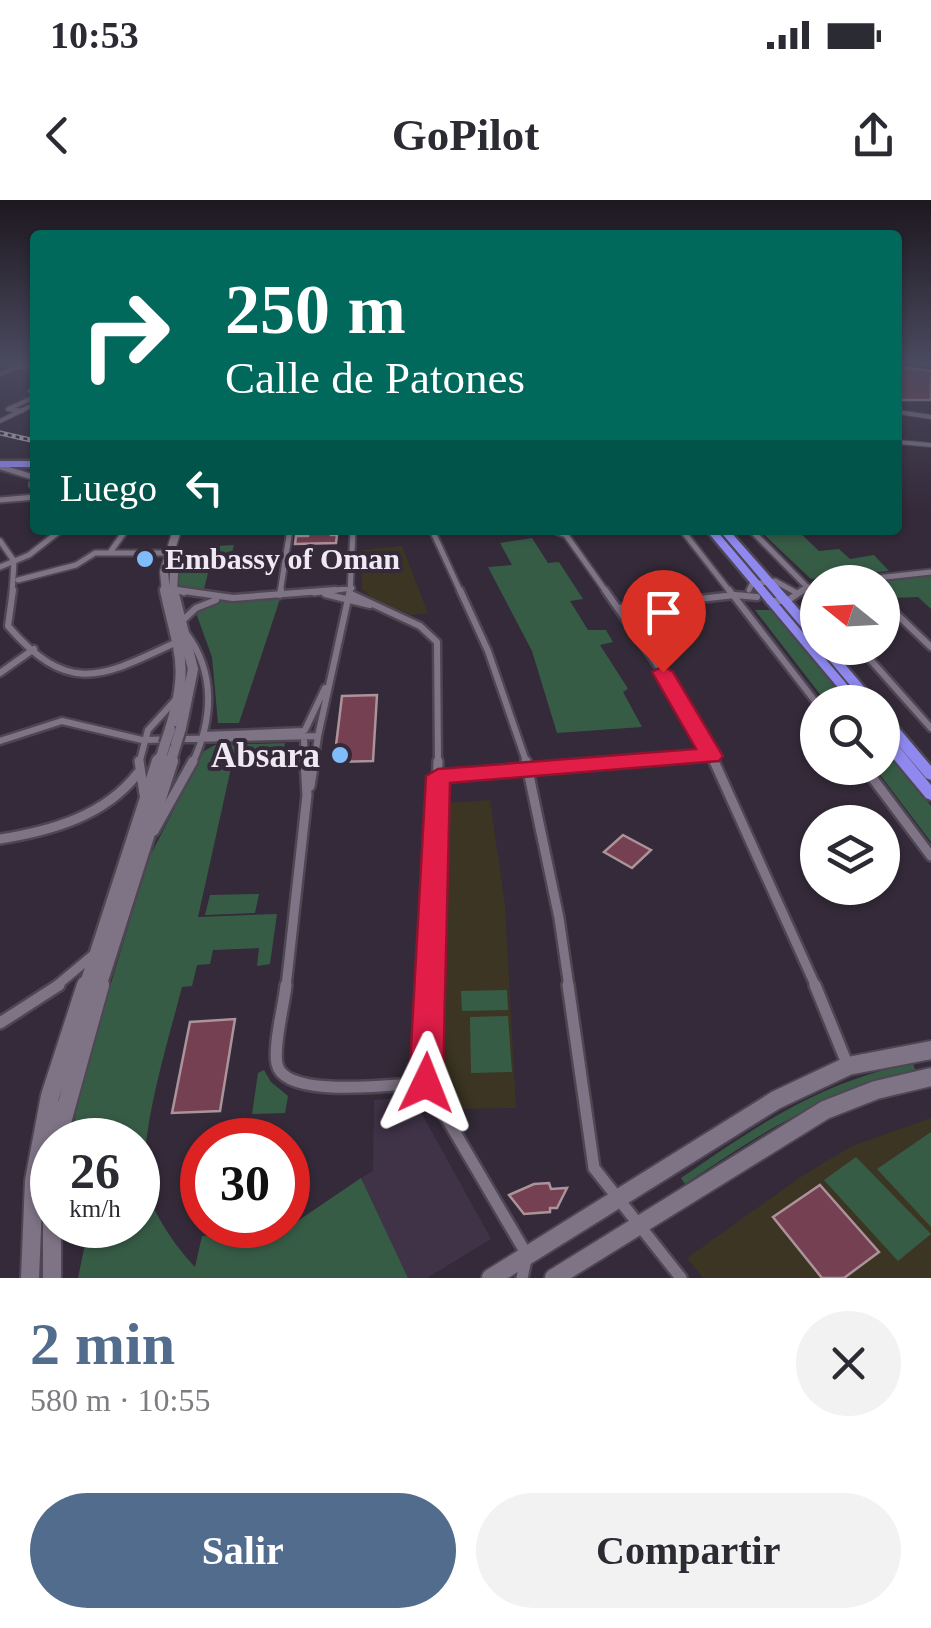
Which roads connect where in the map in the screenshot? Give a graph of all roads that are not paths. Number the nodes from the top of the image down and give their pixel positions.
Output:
1 (902, 413) edge
2 (931, 417) edge
3 (902, 442) edge
4 (931, 445) edge
5 (1, 461) edge
6 (30, 461) edge
7 (30, 475) edge
8 (54, 535) edge
9 (123, 535) edge
10 (175, 535) edge
11 (182, 535) edge
12 (289, 535) edge
13 (353, 535) edge
14 (434, 535) edge
15 (566, 535) edge
16 (686, 535) edge
17 (716, 535) edge
18 (730, 535) edge
19 (756, 535) edge
20 (0, 542) edge
21 (112, 551) junction
22 (166, 553) junction
23 (13, 563) junction
24 (0, 567) edge
25 (931, 572) edge
26 (900, 576) edge
27 (800, 577) joint
28 (18, 580) junction
29 (759, 581) junction
30 (172, 587) junction
31 (800, 589) edge
32 (321, 593) junction
33 (786, 593) junction
34 (351, 594) junction
35 (280, 595) junction
36 (735, 596) junction
37 (227, 597) junction
38 (757, 597) junction
39 (618, 608) junction
40 (800, 613) edge
41 (900, 617) edge
42 (182, 632) junction
43 (931, 647) edge
44 (34, 650) junction
45 (839, 665) edge
46 (875, 665) edge
47 (0, 673) edge
48 (330, 679) junction
49 (803, 685) edge
50 (845, 685) edge
51 (857, 685) edge
52 (179, 696) junction
53 (931, 728) edge
54 (319, 733) junction
55 (304, 734) junction
56 (176, 737) junction
57 (204, 737) junction
58 (900, 738) edge
59 (142, 740) junction
60 (0, 742) edge
61 (711, 756) junction
62 (900, 757) edge
63 (529, 770) junction
64 (138, 773) junction
65 (931, 775) edge
66 (438, 776) junction
67 (878, 785) edge
68 (122, 790) junction
69 (308, 795) junction
70 (931, 795) edge
71 (143, 796) junction
72 (0, 839) edge
73 (141, 853) junction
74 (931, 856) edge
75 (96, 953) junction
76 (60, 984) junction
77 (82, 994) junction
78 (0, 1023) edge
79 (931, 1050) edge
80 (848, 1066) junction
81 (931, 1076) edge
82 (426, 1083) junction
83 (62, 1118) edge
84 (616, 1199) junction
85 (641, 1224) junction
86 (52, 1248) edge
87 (528, 1254) junction
88 (30, 1278) edge
89 (52, 1278) edge
90 (491, 1278) edge
91 (522, 1278) edge
92 (554, 1278) edge
93 (680, 1278) edge

1 - 2 street
3 - 4 street
5 - 6 highway
5 - 7 street
8 - 23 street
9 - 21 street
10 - 22 main road
11 - 30 main road
12 - 35 street
13 - 34 street
14 - 63 street
15 - 39 street
16 - 36 street
17 - 29 highway
18 - 29 highway
19 - 27 street
20 - 23 street
21 - 22 street
21 - 28 street
22 - 42 main road
23 - 24 street
23 - 28 street
25 - 26 street
27 - 33 street
28 - 44 street
29 - 33 highway
29 - 33 street
29 - 36 street
29 - 38 street
30 - 37 street
30 - 42 main road
31 - 33 street
32 - 34 street
32 - 34 street
32 - 35 street
33 - 38 street
33 - 40 highway
33 - 50 highway
34 - 48 street
34 - 66 street
35 - 37 street
36 - 38 street
36 - 39 street
36 - 49 street
37 - 42 street
39 - 61 street
41 - 43 street
42 - 44 street
42 - 52 main road
42 - 56 main road
42 - 57 street
44 - 47 street
45 - 51 highway
46 - 53 street
48 - 54 street
48 - 55 street
52 - 56 main road
52 - 59 street
54 - 55 street
54 - 69 street
55 - 57 street
55 - 69 street
56 - 57 street
56 - 59 street
56 - 71 main road
56 - 73 main road
57 - 73 street
58 - 65 highway
59 - 60 street
59 - 64 street
61 - 63 street
61 - 80 street
62 - 70 highway
63 - 66 street
63 - 84 street
64 - 68 street
64 - 71 street
66 - 82 street
67 - 74 street
68 - 71 street
68 - 72 street
69 - 82 street
71 - 75 main road
73 - 83 main road
75 - 76 street
75 - 77 main road
76 - 77 street
76 - 78 street
77 - 88 main road
79 - 80 main road
80 - 84 main road
81 - 85 main road
82 - 87 street
84 - 85 street
84 - 87 main road
85 - 92 main road
85 - 93 street
86 - 89 main road
87 - 90 main road
87 - 91 street

